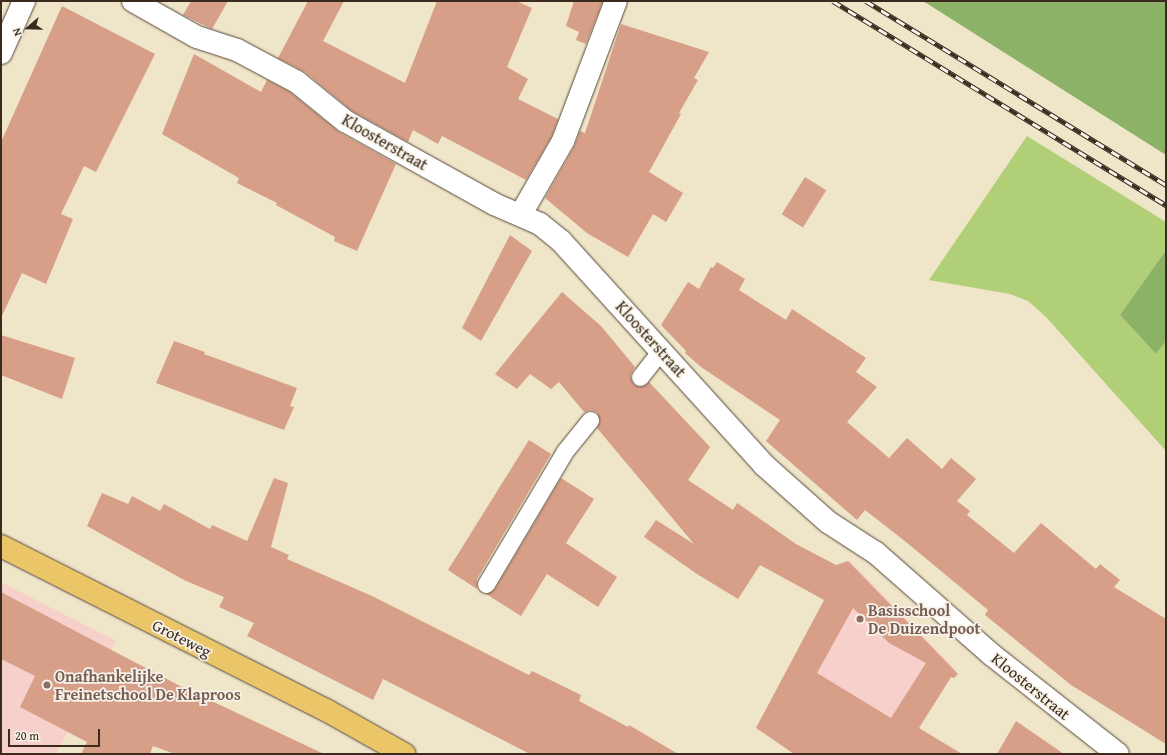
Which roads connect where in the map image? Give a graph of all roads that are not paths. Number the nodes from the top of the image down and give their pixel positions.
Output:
1 (24, 1) edge
2 (133, 1) edge
3 (616, 1) edge
4 (1, 53) edge
5 (521, 214) junction
6 (662, 350) junction
7 (640, 377) dead end
8 (590, 420) dead end
9 (1, 546) edge
10 (486, 584) dead end
11 (404, 754) edge
12 (1118, 754) edge

1 - 4 street
2 - 5 street, Kloosterstraat
3 - 5 street
5 - 6 street, Kloosterstraat
6 - 7 lane
6 - 12 street, Kloosterstraat
8 - 10 lane
9 - 11 main road, Groteweg

